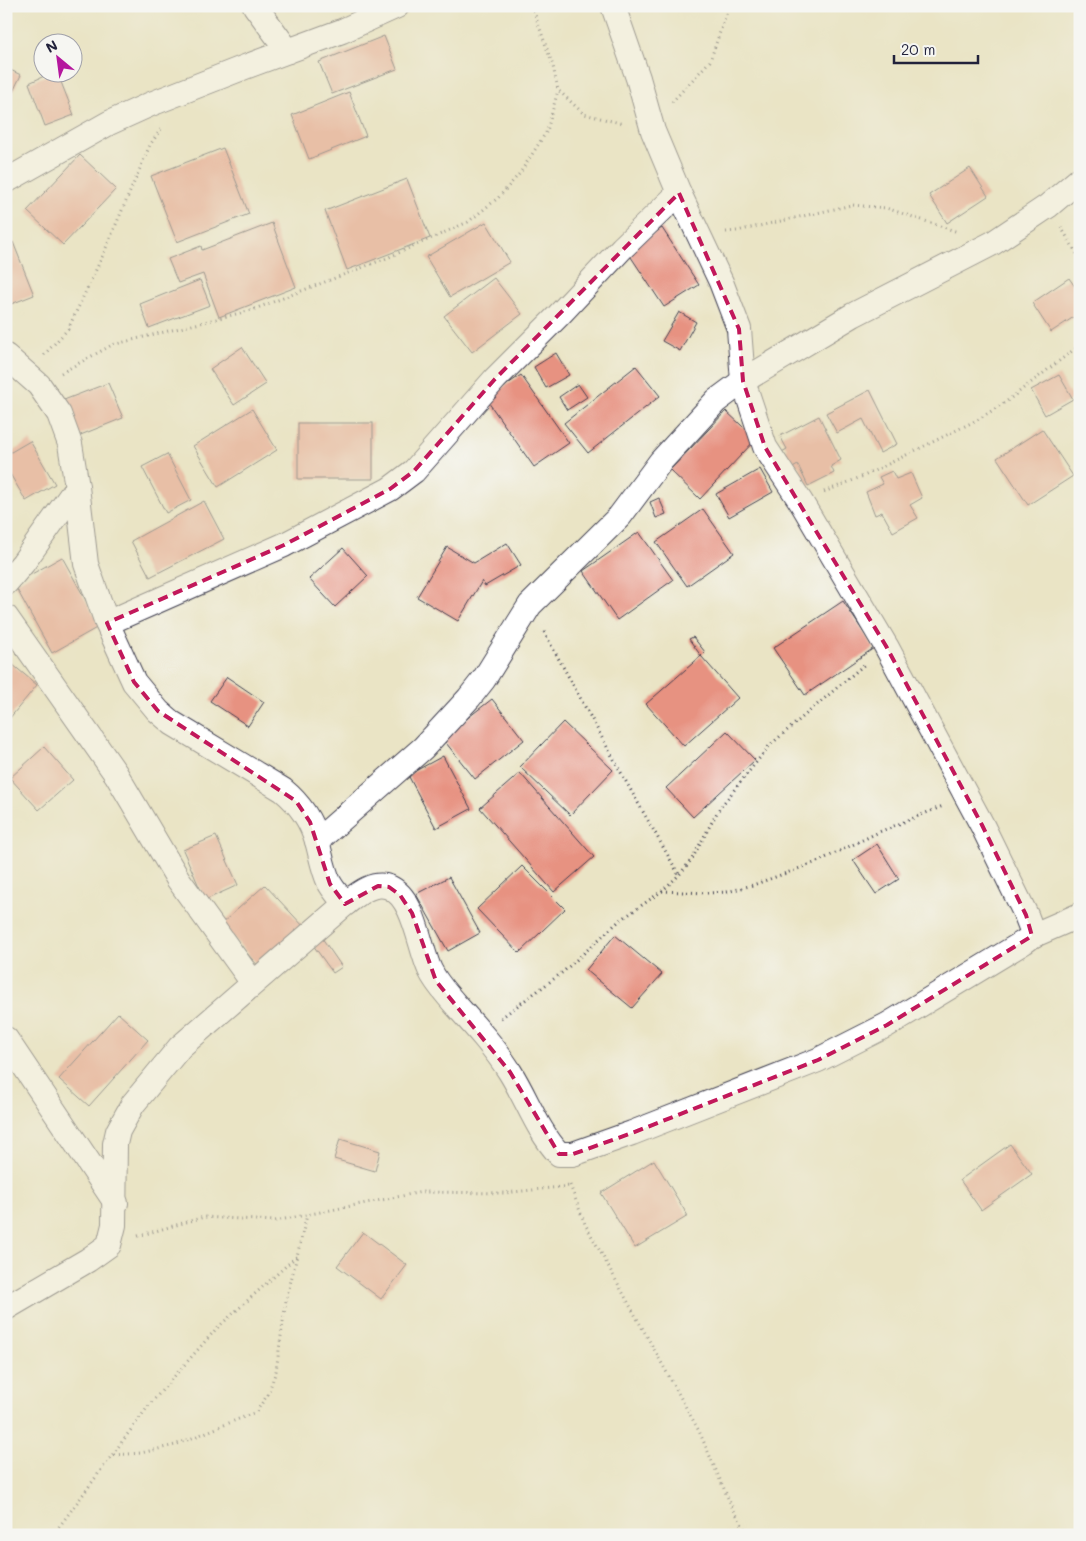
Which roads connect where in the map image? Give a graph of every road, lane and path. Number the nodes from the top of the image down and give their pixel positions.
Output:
1 (255, 6) edge
2 (397, 6) edge
3 (532, 6) edge
4 (613, 6) edge
5 (729, 6) edge
6 (288, 51) junction
7 (558, 90) junction
8 (165, 124) dead end
9 (652, 129) junction
10 (1080, 179) edge
11 (6, 181) edge
12 (679, 193) junction
13 (1048, 206) junction
14 (698, 235) junction
15 (993, 243) junction
16 (1080, 259) edge
17 (1080, 345) edge
18 (6, 356) edge
19 (32, 379) junction
20 (743, 381) junction
21 (77, 487) junction
22 (801, 502) junction
23 (6, 583) edge
24 (530, 605) junction
25 (6, 617) edge
26 (107, 623) junction
27 (886, 646) junction
28 (967, 796) junction
29 (317, 841) junction
30 (679, 875) junction
31 (662, 891) junction
32 (345, 904) junction
33 (1080, 915) edge
34 (1032, 936) junction
35 (253, 983) junction
36 (480, 1033) junction
37 (6, 1039) edge
38 (559, 1154) junction
39 (570, 1186) junction
40 (116, 1203) junction
41 (307, 1215) junction
42 (109, 1245) junction
43 (298, 1256) junction
44 (6, 1308) edge
45 (113, 1455) junction
46 (54, 1535) edge
47 (748, 1535) edge

1 - 6 street
2 - 6 street
3 - 7 path
4 - 9 street
5 - 9 path
6 - 11 street
7 - 9 path
7 - 19 path
8 - 19 path
9 - 12 street
10 - 13 street
12 - 14 street
12 - 26 street
13 - 15 street
13 - 16 path
14 - 15 path
14 - 20 street
15 - 20 street
17 - 22 path
18 - 19 street
19 - 21 street
20 - 22 street
20 - 24 street
21 - 23 street
21 - 26 street
22 - 27 street
24 - 29 street
24 - 30 path
25 - 35 street
26 - 29 street
27 - 28 street
27 - 30 path
28 - 31 path
28 - 34 street
29 - 32 street
30 - 31 path
31 - 36 path
32 - 35 street
32 - 36 street
33 - 34 street
34 - 38 street
35 - 40 street
36 - 38 street
37 - 40 street
38 - 39 path
39 - 41 path
39 - 47 path
40 - 42 street
41 - 42 path
41 - 43 path
42 - 44 street
43 - 45 path
43 - 45 path
45 - 46 path

